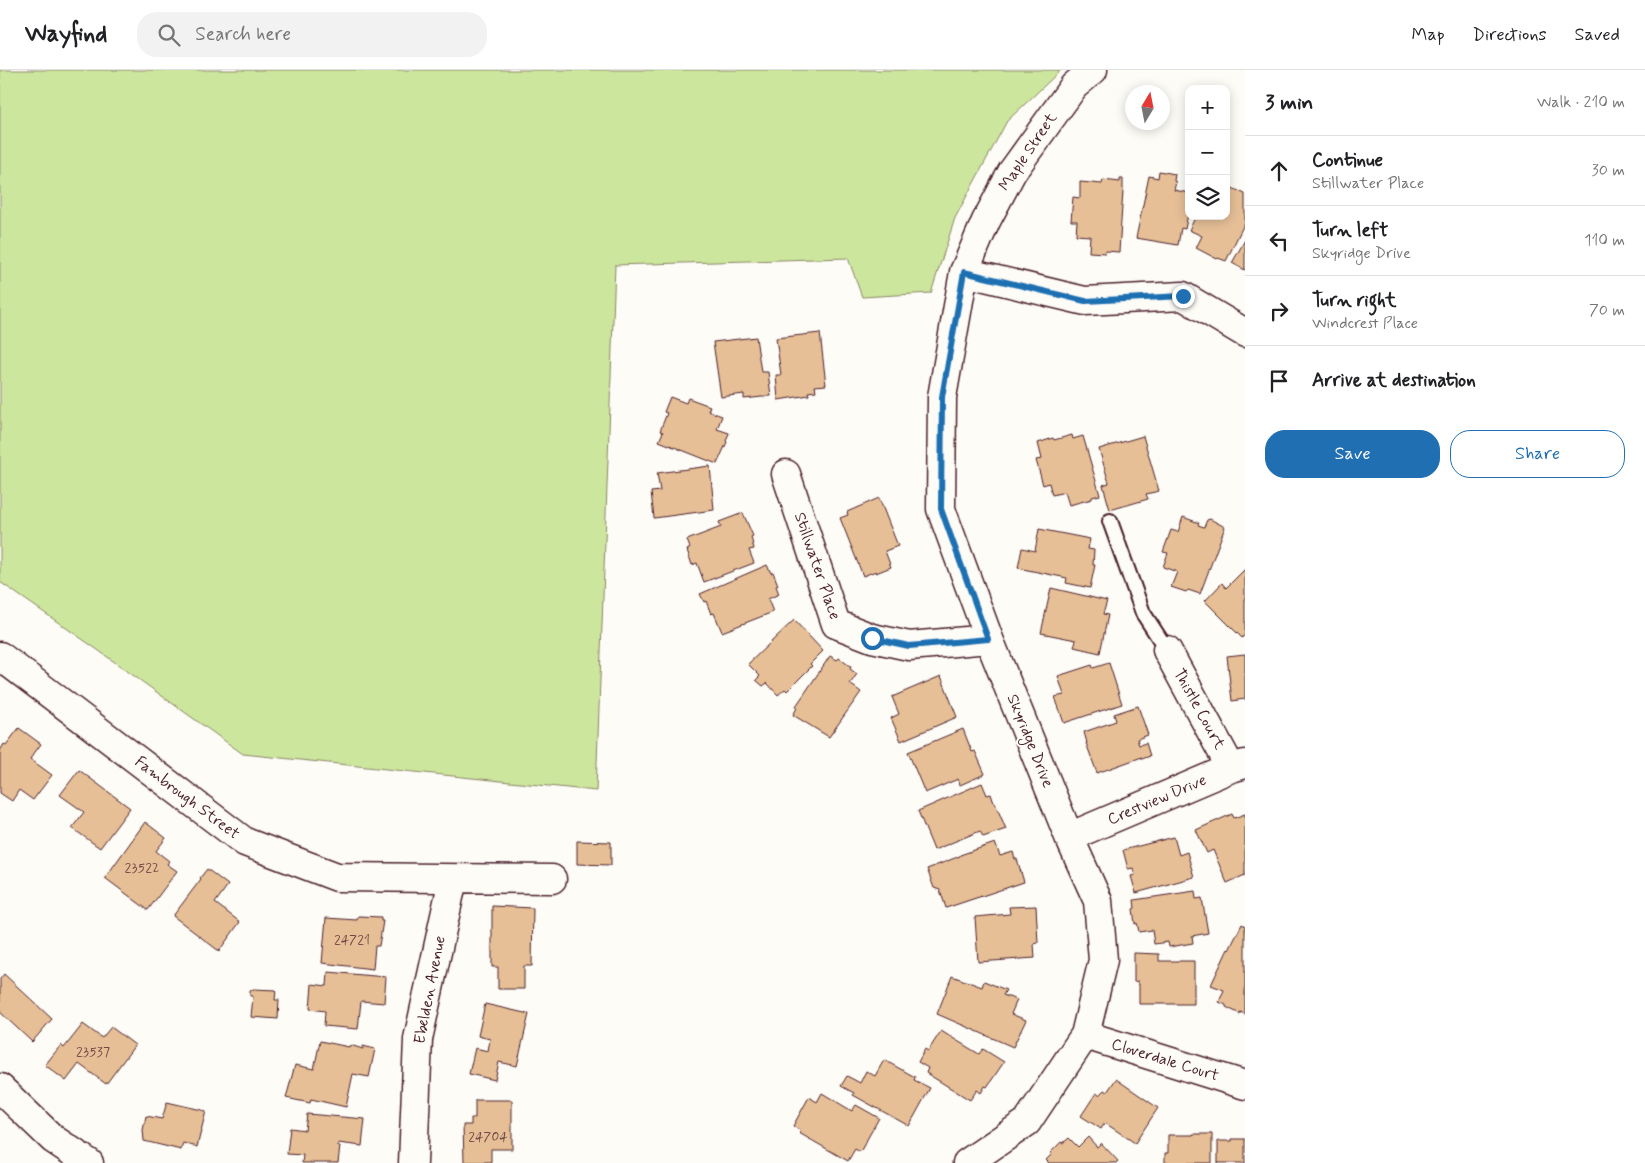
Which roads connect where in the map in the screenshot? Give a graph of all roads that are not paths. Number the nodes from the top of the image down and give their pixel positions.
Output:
1 (1093, 70) edge
2 (964, 272) junction
3 (1245, 333) edge
4 (786, 474) dead end
5 (1110, 521) dead end
6 (988, 639) junction
7 (1167, 650) joint
8 (0, 656) edge
9 (1238, 766) edge
10 (1069, 837) junction
11 (454, 879) junction
12 (552, 879) dead end
13 (1085, 1035) junction
14 (1245, 1085) edge
15 (0, 1088) edge
16 (89, 1163) edge
17 (413, 1163) edge
18 (968, 1163) edge

1 - 2 street, Maple Street
2 - 3 street
2 - 6 street, Skyridge Drive
4 - 6 street, Stillwater Place
5 - 7 lane
6 - 10 street, Skyridge Drive
7 - 9 street, Thistle Court
8 - 11 street, Fambrough Street
9 - 10 street, Crestview Drive
10 - 13 street, Skyridge Drive
11 - 12 street, Fambrough Street
11 - 17 street, Ebelden Avenue
13 - 14 street, Cloverdale Court
13 - 18 street, Skyridge Drive
15 - 16 street

